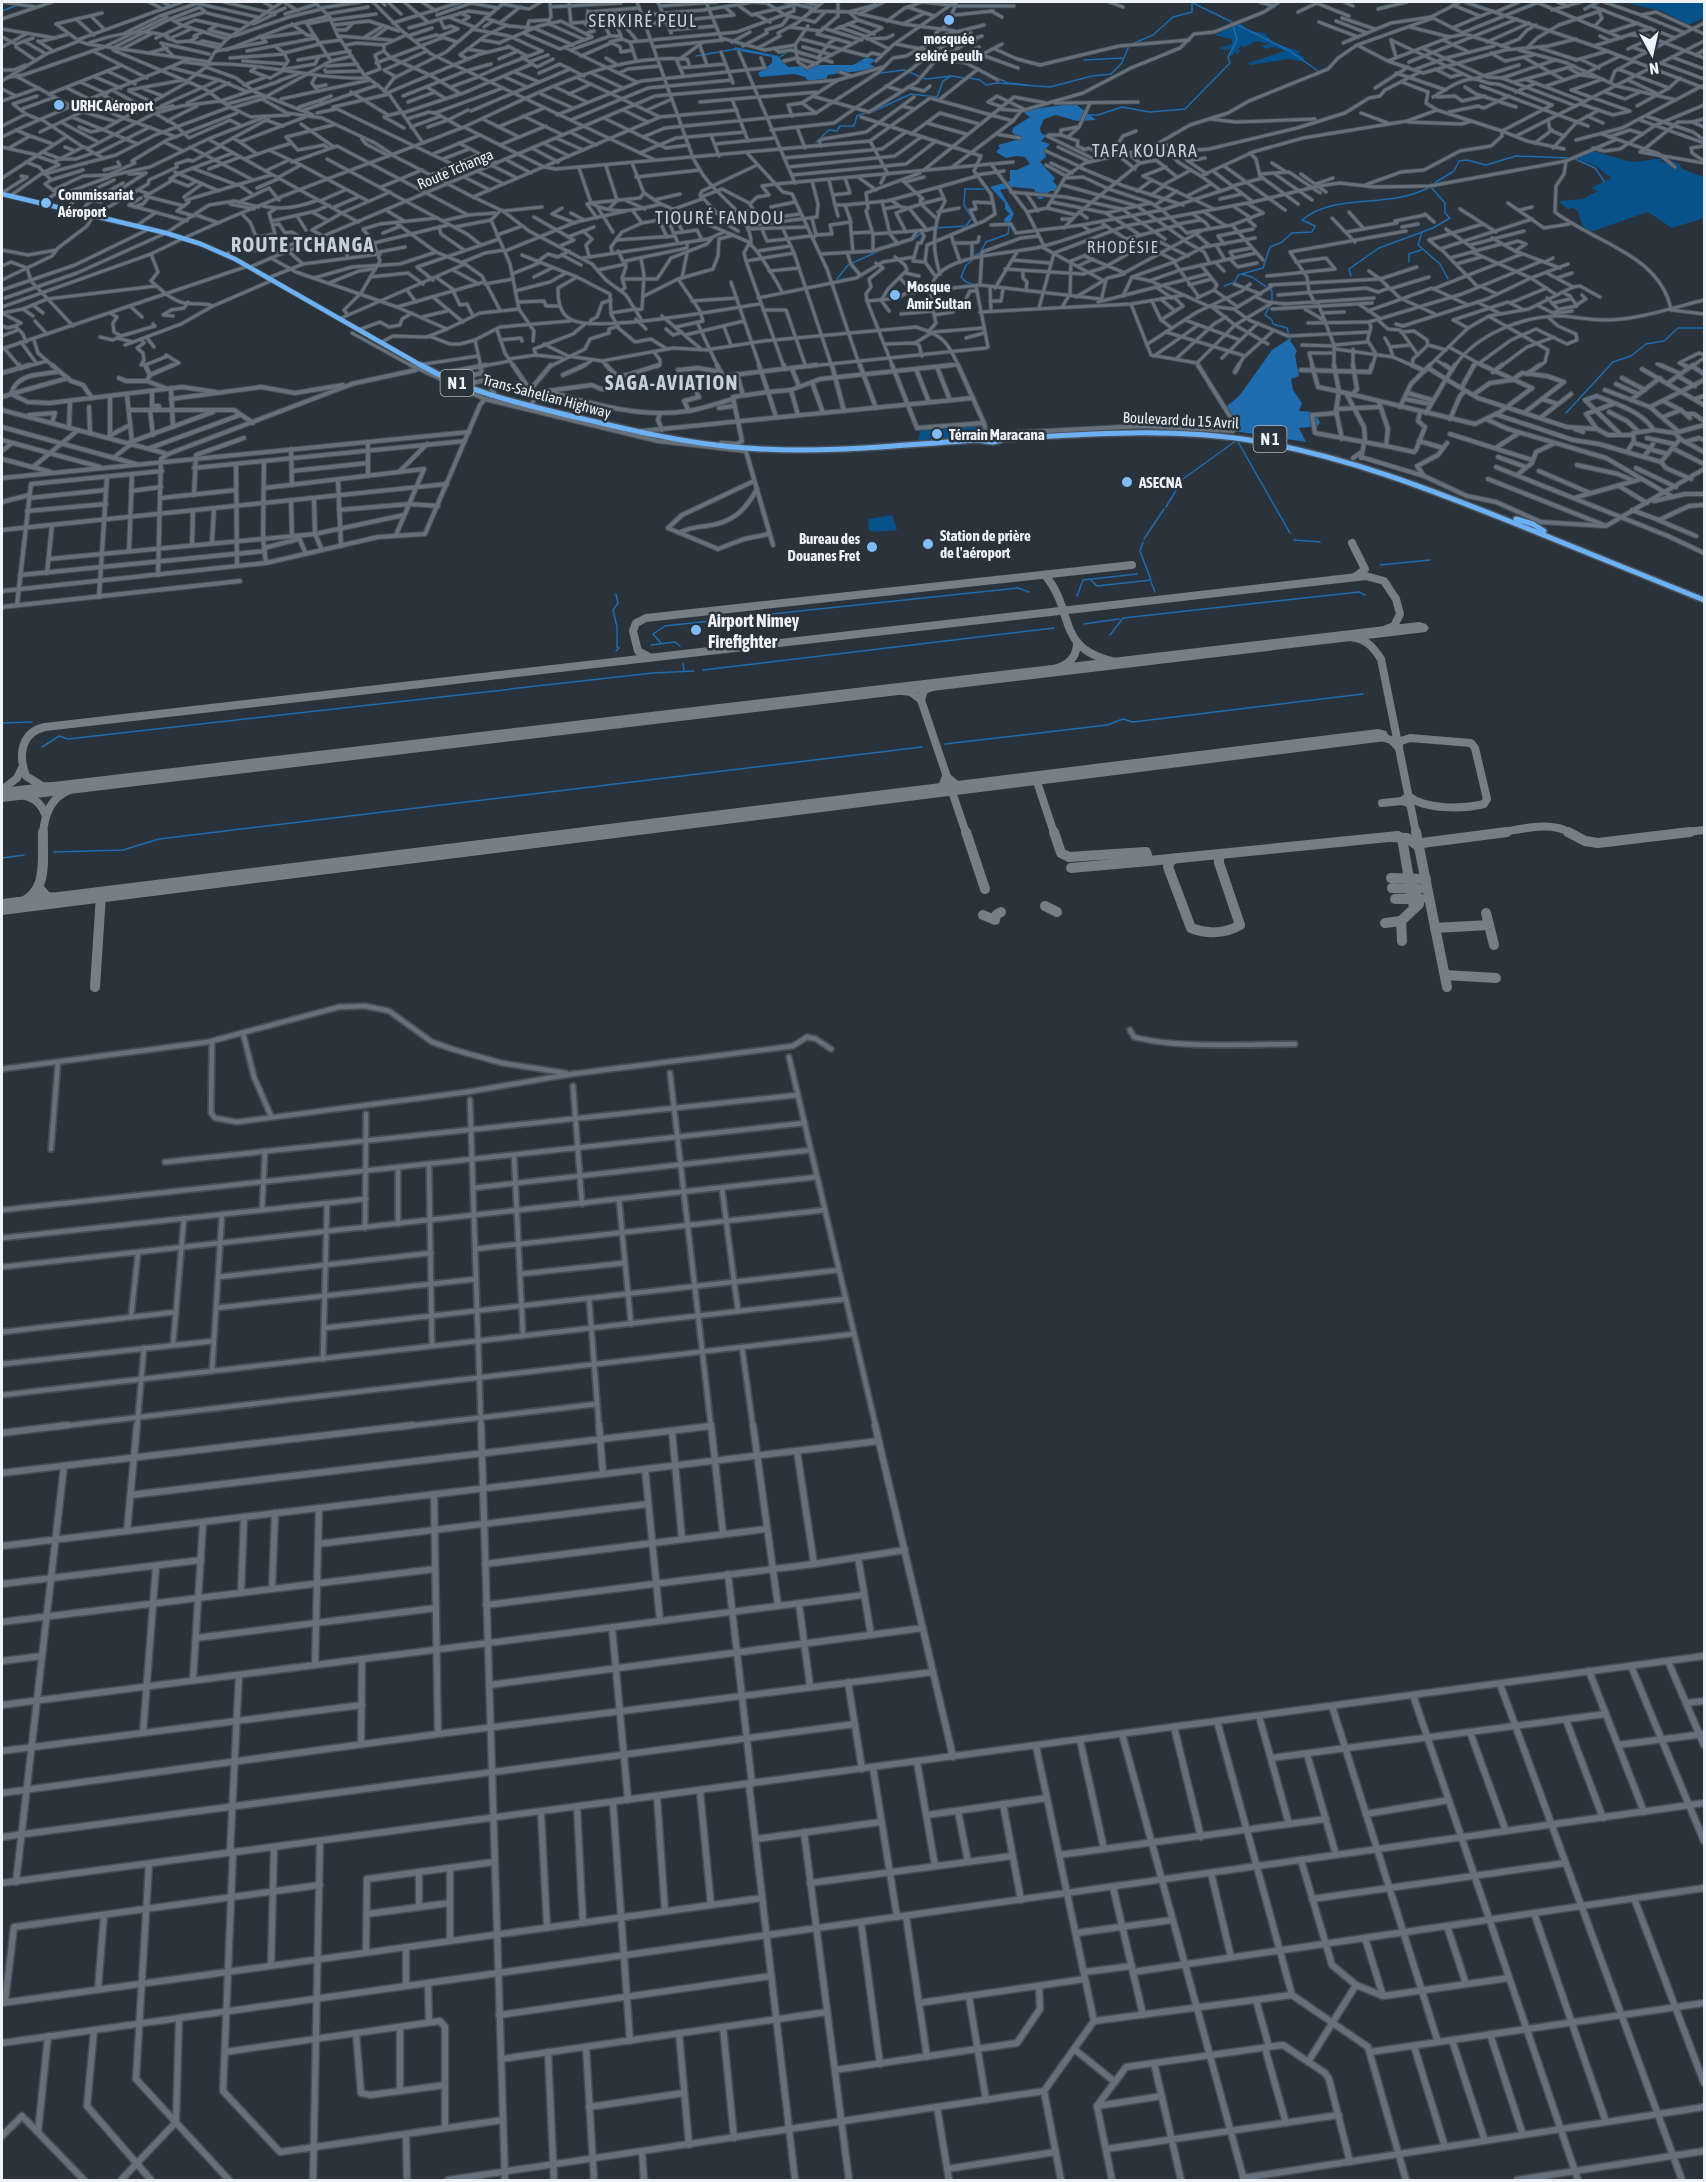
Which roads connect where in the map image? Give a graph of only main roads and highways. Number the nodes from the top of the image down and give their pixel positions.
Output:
1 (2, 194) edge
2 (986, 434) junction
3 (997, 436) junction
4 (1013, 438) junction
5 (998, 447) dead end
6 (1532, 526) junction
7 (1704, 598) edge

1 - 2 highway, Trans-Sahelian Highway / N 1
2 - 3 highway
2 - 3 highway
3 - 4 highway, Boulevard du 15 Avril / N 1
3 - 6 highway, Boulevard du 15 Avril / N 1
4 - 5 highway
4 - 6 highway, Boulevard du 15 Avril / N 1
6 - 7 highway, Boulevard du 15 Avril / N 1

